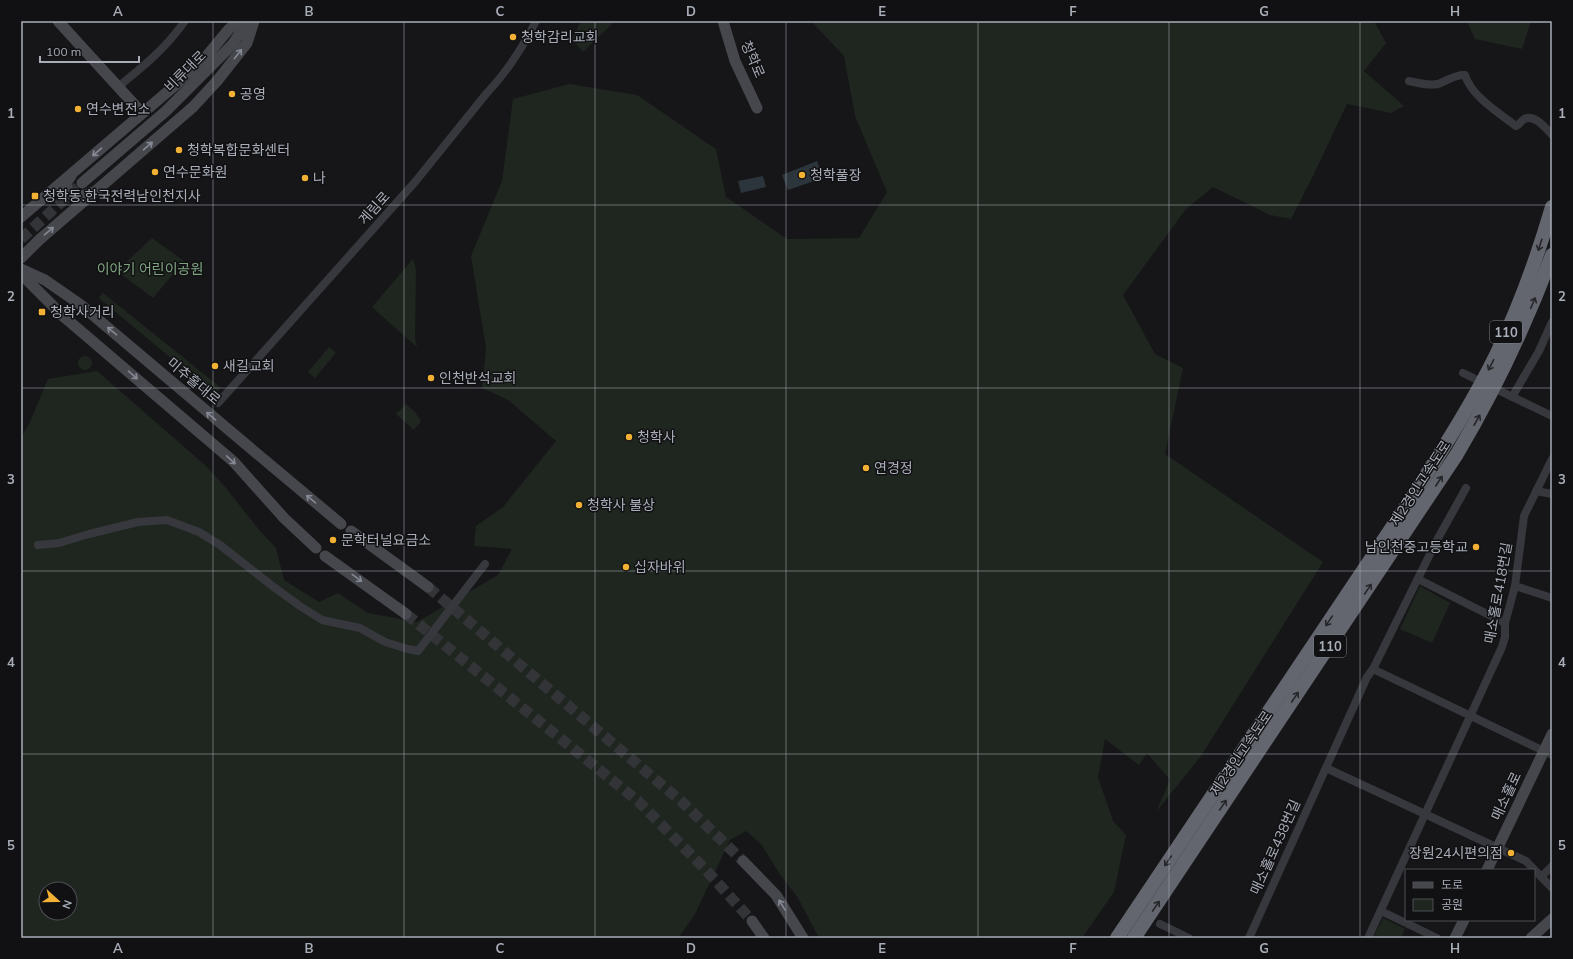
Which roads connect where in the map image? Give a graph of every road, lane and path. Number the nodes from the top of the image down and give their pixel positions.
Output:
1 (58, 21) edge
2 (185, 21) edge
3 (238, 21) edge
4 (248, 21) edge
5 (254, 21) edge
6 (536, 21) edge
7 (723, 21) edge
8 (1409, 81) dead end
9 (118, 87) junction
10 (757, 108) dead end
11 (142, 113) junction
12 (1552, 135) edge
13 (71, 175) junction
14 (82, 183) tunnel mouth
15 (96, 191) junction
16 (1552, 207) edge
17 (21, 217) edge
18 (1552, 254) edge
19 (21, 258) edge
20 (21, 270) edge
21 (21, 274) edge
22 (1552, 322) edge
23 (1463, 373) dead end
24 (1512, 397) junction
25 (218, 403) dead end
26 (1552, 416) edge
27 (1552, 459) edge
28 (1466, 488) dead end
29 (1536, 491) junction
30 (1552, 494) edge
31 (341, 524) dead end
32 (351, 531) dead end
33 (38, 544) dead end
34 (316, 548) dead end
35 (325, 556) dead end
36 (485, 564) dead end
37 (1418, 579) junction
38 (1515, 586) junction
39 (428, 587) tunnel mouth
40 (1552, 598) edge
41 (406, 614) tunnel mouth
42 (1505, 623) junction
43 (1373, 669) junction
44 (1471, 716) junction
45 (1552, 734) edge
46 (1548, 753) edge
47 (1326, 768) junction
48 (1426, 814) junction
49 (1498, 848) junction
50 (743, 861) tunnel mouth
51 (1552, 866) edge
52 (1488, 869) edge
53 (1534, 869) edge
54 (1535, 871) edge
55 (1541, 877) junction
56 (1552, 888) edge
57 (1381, 911) junction
58 (1552, 919) edge
59 (752, 921) tunnel mouth
60 (1464, 921) edge
61 (1160, 924) dead end
62 (764, 938) edge
63 (803, 938) edge
64 (1117, 938) edge
65 (1134, 938) edge
66 (1189, 938) edge
67 (1249, 938) edge
68 (1368, 938) edge
69 (1437, 938) edge
70 (1455, 938) edge
71 (1532, 938) edge

1 - 9 main road
2 - 9 street
3 - 11 main road
4 - 14 main road, 비류대로
15 -> 5 main road
6 - 25 street, 계림로
7 - 10 main road, 청학로
8 - 12 street
9 - 11 main road
11 -> 13 main road
13 - 15 main road
13 - 17 main road
19 -> 15 main road
16 -> 64 highway, 제2경인고속도로 / 110
65 -> 18 highway, 제2경인고속도로 / 110
31 -> 20 main road, 미추홀대로
21 -> 34 main road
22 - 24 street
23 - 24 street
24 - 26 street
27 - 29 street, 매소홀로418번길
28 - 37 street, 매소홀로438번길
29 - 30 street
29 - 38 street, 매소홀로418번길
32 - 39 main road
33 - 36 street
35 -> 41 main road
37 - 42 street
37 - 43 street, 매소홀로438번길
38 - 40 street
38 - 42 street, 매소홀로418번길
42 - 44 street, 매소홀로418번길
43 - 44 street
43 - 47 street, 매소홀로438번길
44 - 46 street
44 - 48 street, 매소홀로418번길
45 - 46 main road, 매소홀로
46 - 49 main road, 매소홀로
47 - 48 street
47 - 67 street, 매소홀로438번길
48 - 49 street
48 - 57 street, 매소홀로418번길
49 - 52 main road, 매소홀로
49 - 53 street
63 -> 50 main road
51 - 55 street
54 - 55 street
55 - 56 street
57 - 68 street, 매소홀로418번길
57 - 69 street
58 - 71 main road
59 - 62 main road
60 - 70 main road
61 - 66 street

